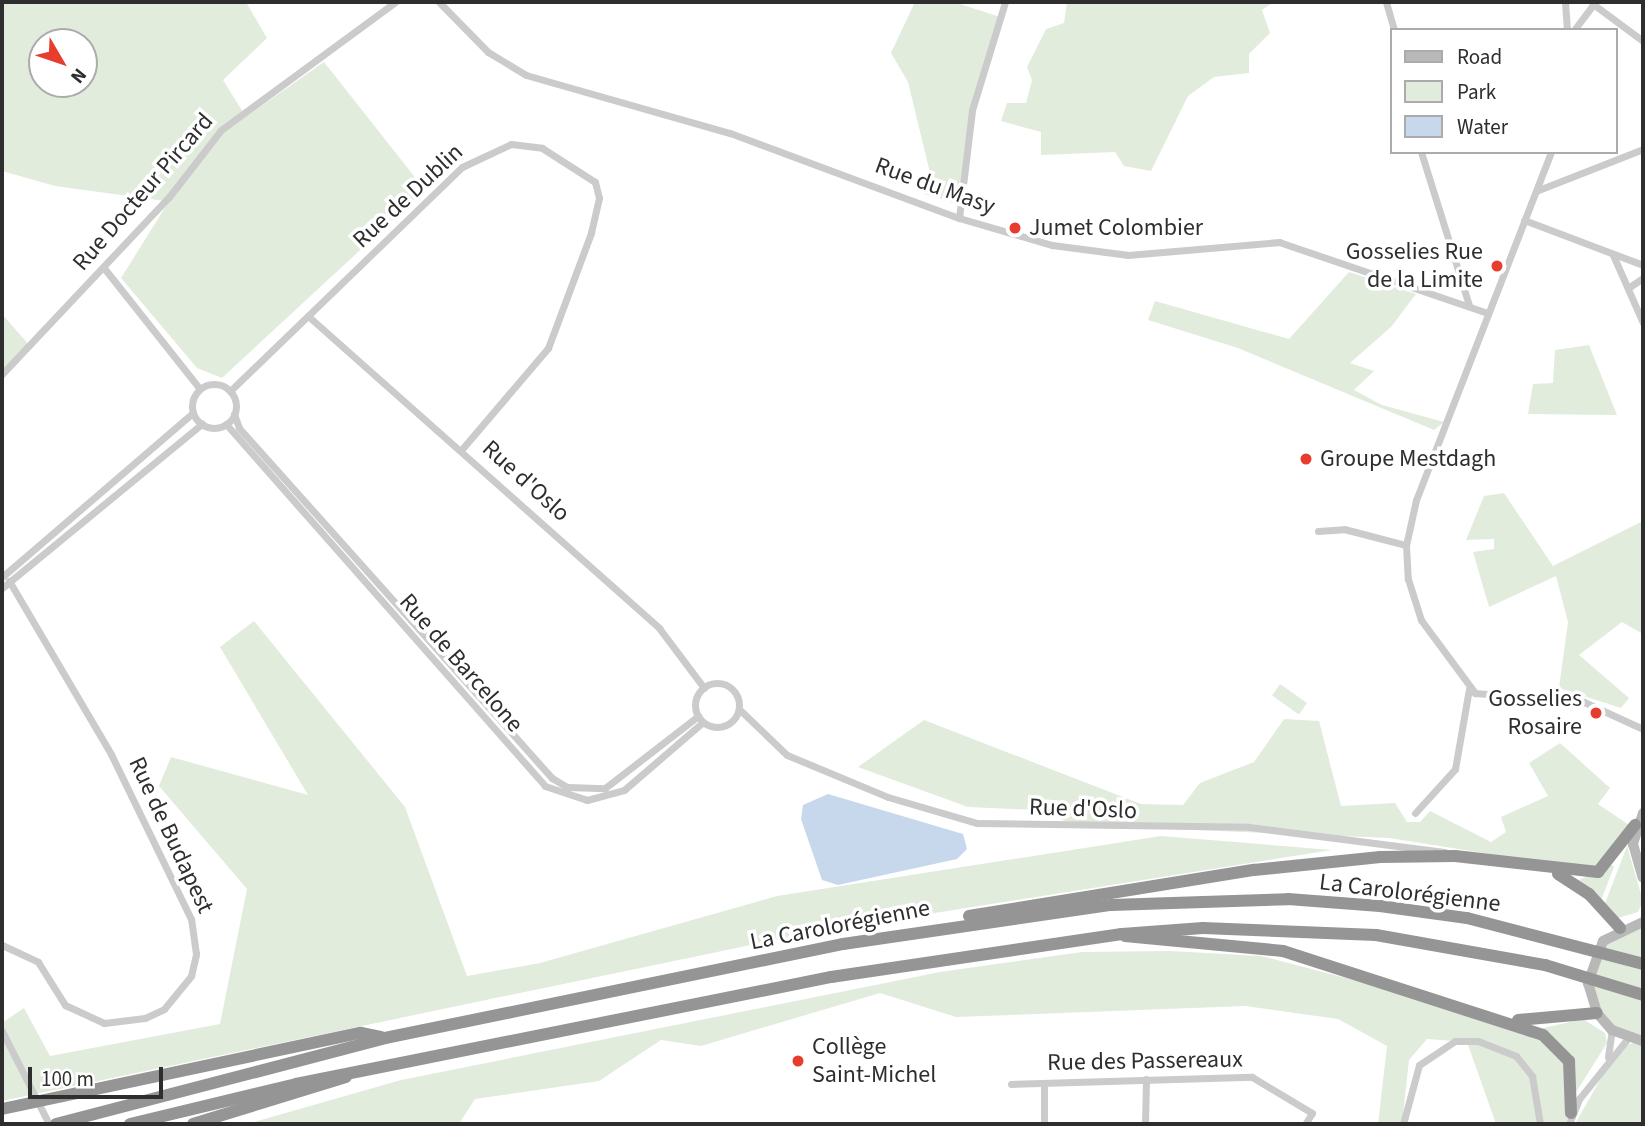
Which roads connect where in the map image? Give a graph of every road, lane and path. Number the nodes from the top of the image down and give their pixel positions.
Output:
1 (395, 2) edge
2 (439, 2) edge
3 (1005, 2) edge
4 (1386, 2) edge
5 (1565, 2) edge
6 (1594, 3) edge
7 (1393, 28) edge
8 (1567, 28) edge
9 (1575, 28) edge
10 (1643, 41) edge
11 (1643, 149) edge
12 (1422, 154) edge
13 (1550, 154) edge
14 (1535, 191) junction
15 (959, 218) junction
16 (1524, 220) junction
17 (1613, 255) junction
18 (1643, 265) edge
19 (104, 268) junction
20 (1643, 278) edge
21 (1631, 286) junction
22 (1469, 305) junction
23 (1488, 313) junction
24 (308, 316) junction
25 (1643, 323) edge
26 (2, 360) edge
27 (5, 372) edge
28 (200, 389) junction
29 (230, 391) junction
30 (193, 413) junction
31 (234, 414) junction
32 (202, 424) junction
33 (226, 424) junction
34 (463, 448) junction
35 (1318, 531) dead end
36 (1406, 545) junction
37 (6, 579) edge
38 (2, 588) edge
39 (704, 688) junction
40 (1469, 689) junction
41 (738, 709) junction
42 (701, 719) junction
43 (1643, 729) edge
44 (1415, 813) dead end
45 (1643, 813) edge
46 (1635, 825) junction
47 (1455, 856) junction
48 (1552, 870) junction
49 (1643, 878) edge
50 (1642, 919) edge
51 (947, 926) junction
52 (1620, 928) junction
53 (1122, 934) junction
54 (2, 945) edge
55 (1643, 964) edge
56 (1643, 995) edge
57 (1597, 1013) junction
58 (1500, 1018) junction
59 (1612, 1030) junction
60 (2, 1031) edge
61 (385, 1038) junction
62 (1628, 1038) junction
63 (1643, 1041) edge
64 (1607, 1060) junction
65 (355, 1072) junction
66 (1146, 1079) junction
67 (1044, 1083) junction
68 (1011, 1084) dead end
69 (2, 1109) edge
70 (1570, 1119) edge
71 (49, 1124) edge
72 (55, 1124) edge
73 (130, 1124) edge
74 (193, 1124) edge
75 (1044, 1124) edge
76 (1145, 1124) edge
77 (1305, 1124) edge
78 (1403, 1124) edge
79 (1540, 1124) edge

1 - 19 street, Rue Docteur Pircard
2 - 15 street, Rue du Masy
3 - 15 street
4 - 7 street
5 - 8 street
6 - 9 street
6 - 10 street
11 - 14 street
12 - 22 street
13 - 14 street
14 - 16 street
15 - 22 street, Rue du Masy
16 - 17 street
16 - 23 street
17 - 18 street
17 - 21 street
19 - 27 street, Rue Docteur Pircard
19 - 28 street
20 - 21 street
21 - 25 street
22 - 23 street, Rue du Masy
23 - 36 street
24 - 29 street, Rue de Dublin
24 - 34 street, Rue d'Oslo
24 - 34 street, Rue de Dublin
26 - 27 street
28 - 29 street
28 - 30 street
29 - 31 street
30 - 32 street
30 - 37 street
31 - 33 street
31 - 42 street, Rue de Barcelone
32 - 33 street
32 - 37 street
33 - 42 street, Rue de Barcelone
34 - 39 street, Rue d'Oslo
35 - 36 street
36 - 40 street
37 - 38 street
37 - 54 street, Rue de Budapest
39 - 41 street
39 - 42 street
40 - 43 street
40 - 44 street
41 - 42 street
41 - 47 street, Rue d'Oslo
45 - 46 main road
46 - 48 highway
46 - 49 main road
47 - 48 highway
47 - 51 highway
48 - 52 highway
50 - 52 main road
51 - 55 highway, La Carolorégienne
51 - 61 highway, La Carolorégienne
52 - 57 main road
53 - 56 highway, La Carolorégienne
53 - 58 highway
53 - 65 highway, La Carolorégienne
57 - 58 highway
57 - 59 main road
58 - 70 highway
59 - 62 main road
59 - 64 street
60 - 71 street
61 - 69 highway
61 - 72 highway, La Carolorégienne
62 - 63 main road
62 - 64 street
64 - 70 street
65 - 73 highway, La Carolorégienne
65 - 74 highway
66 - 67 street, Rue des Passereaux
66 - 76 street
66 - 77 street, Rue des Passereaux
67 - 68 street, Rue des Passereaux
67 - 75 street
78 - 79 street

